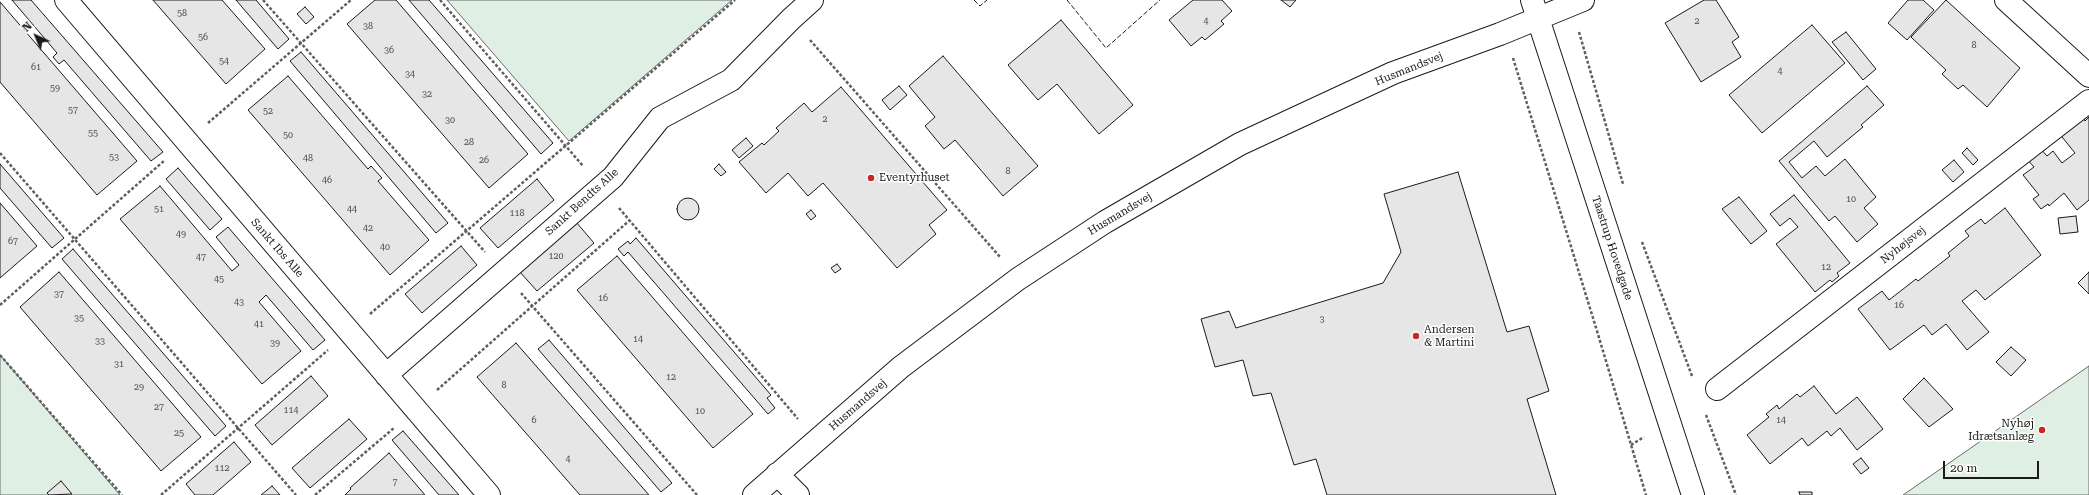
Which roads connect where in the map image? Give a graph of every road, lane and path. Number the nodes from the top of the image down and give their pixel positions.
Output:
1 (66, 0) edge
2 (264, 0) edge
3 (440, 0) edge
4 (735, 0) edge
5 (812, 0) edge
6 (2006, 0) edge
7 (1577, 2) edge
8 (1535, 9) edge
9 (791, 19) junction
10 (1505, 32) junction
11 (2089, 76) edge
12 (2089, 101) edge
13 (566, 146) junction
14 (0, 153) edge
15 (601, 186) junction
16 (1624, 187) dead end
17 (630, 220) junction
18 (467, 231) junction
19 (1641, 240) dead end
20 (503, 272) junction
21 (1018, 279) junction
22 (533, 306) junction
23 (349, 332) junction
24 (0, 354) edge
25 (386, 375) junction
26 (1692, 377) dead end
27 (1717, 389) dead end
28 (415, 409) junction
29 (1706, 414) dead end
30 (238, 429) junction
31 (817, 441) junction
32 (778, 474) junction
33 (122, 495) edge
34 (161, 495) edge
35 (296, 495) edge
36 (316, 495) edge
37 (489, 495) edge
38 (697, 495) edge
39 (754, 495) edge
40 (798, 495) edge
41 (1646, 495) edge
42 (1693, 495) edge
43 (1736, 495) edge

1 - 23 street, Sankt Ibs Alle
2 - 18 path
3 - 13 path
4 - 13 path
5 - 9 street, Sankt Bendts Alle
6 - 11 street
7 - 8 street
7 - 16 path
8 - 10 street, Husmandsvej
8 - 42 street, Taastrup Hovedgade
9 - 15 street, Sankt Bendts Alle
9 - 21 path
10 - 21 street, Husmandsvej
10 - 41 path
12 - 27 street, Nyhøjsvej
13 - 15 path
13 - 18 path
14 - 30 path
15 - 17 path
15 - 20 street, Sankt Bendts Alle
17 - 22 path
17 - 31 path
18 - 20 path
18 - 23 path
19 - 26 path
20 - 22 path
20 - 25 street, Sankt Bendts Alle
21 - 31 street, Husmandsvej
22 - 28 path
22 - 38 path
23 - 25 street, Sankt Ibs Alle
23 - 30 path
24 - 33 path
25 - 28 street, Sankt Ibs Alle
28 - 36 path
28 - 37 street, Sankt Ibs Alle
29 - 43 path
30 - 34 path
30 - 35 path
31 - 32 street, Husmandsvej
32 - 39 street, Husmandsvej
32 - 40 street

